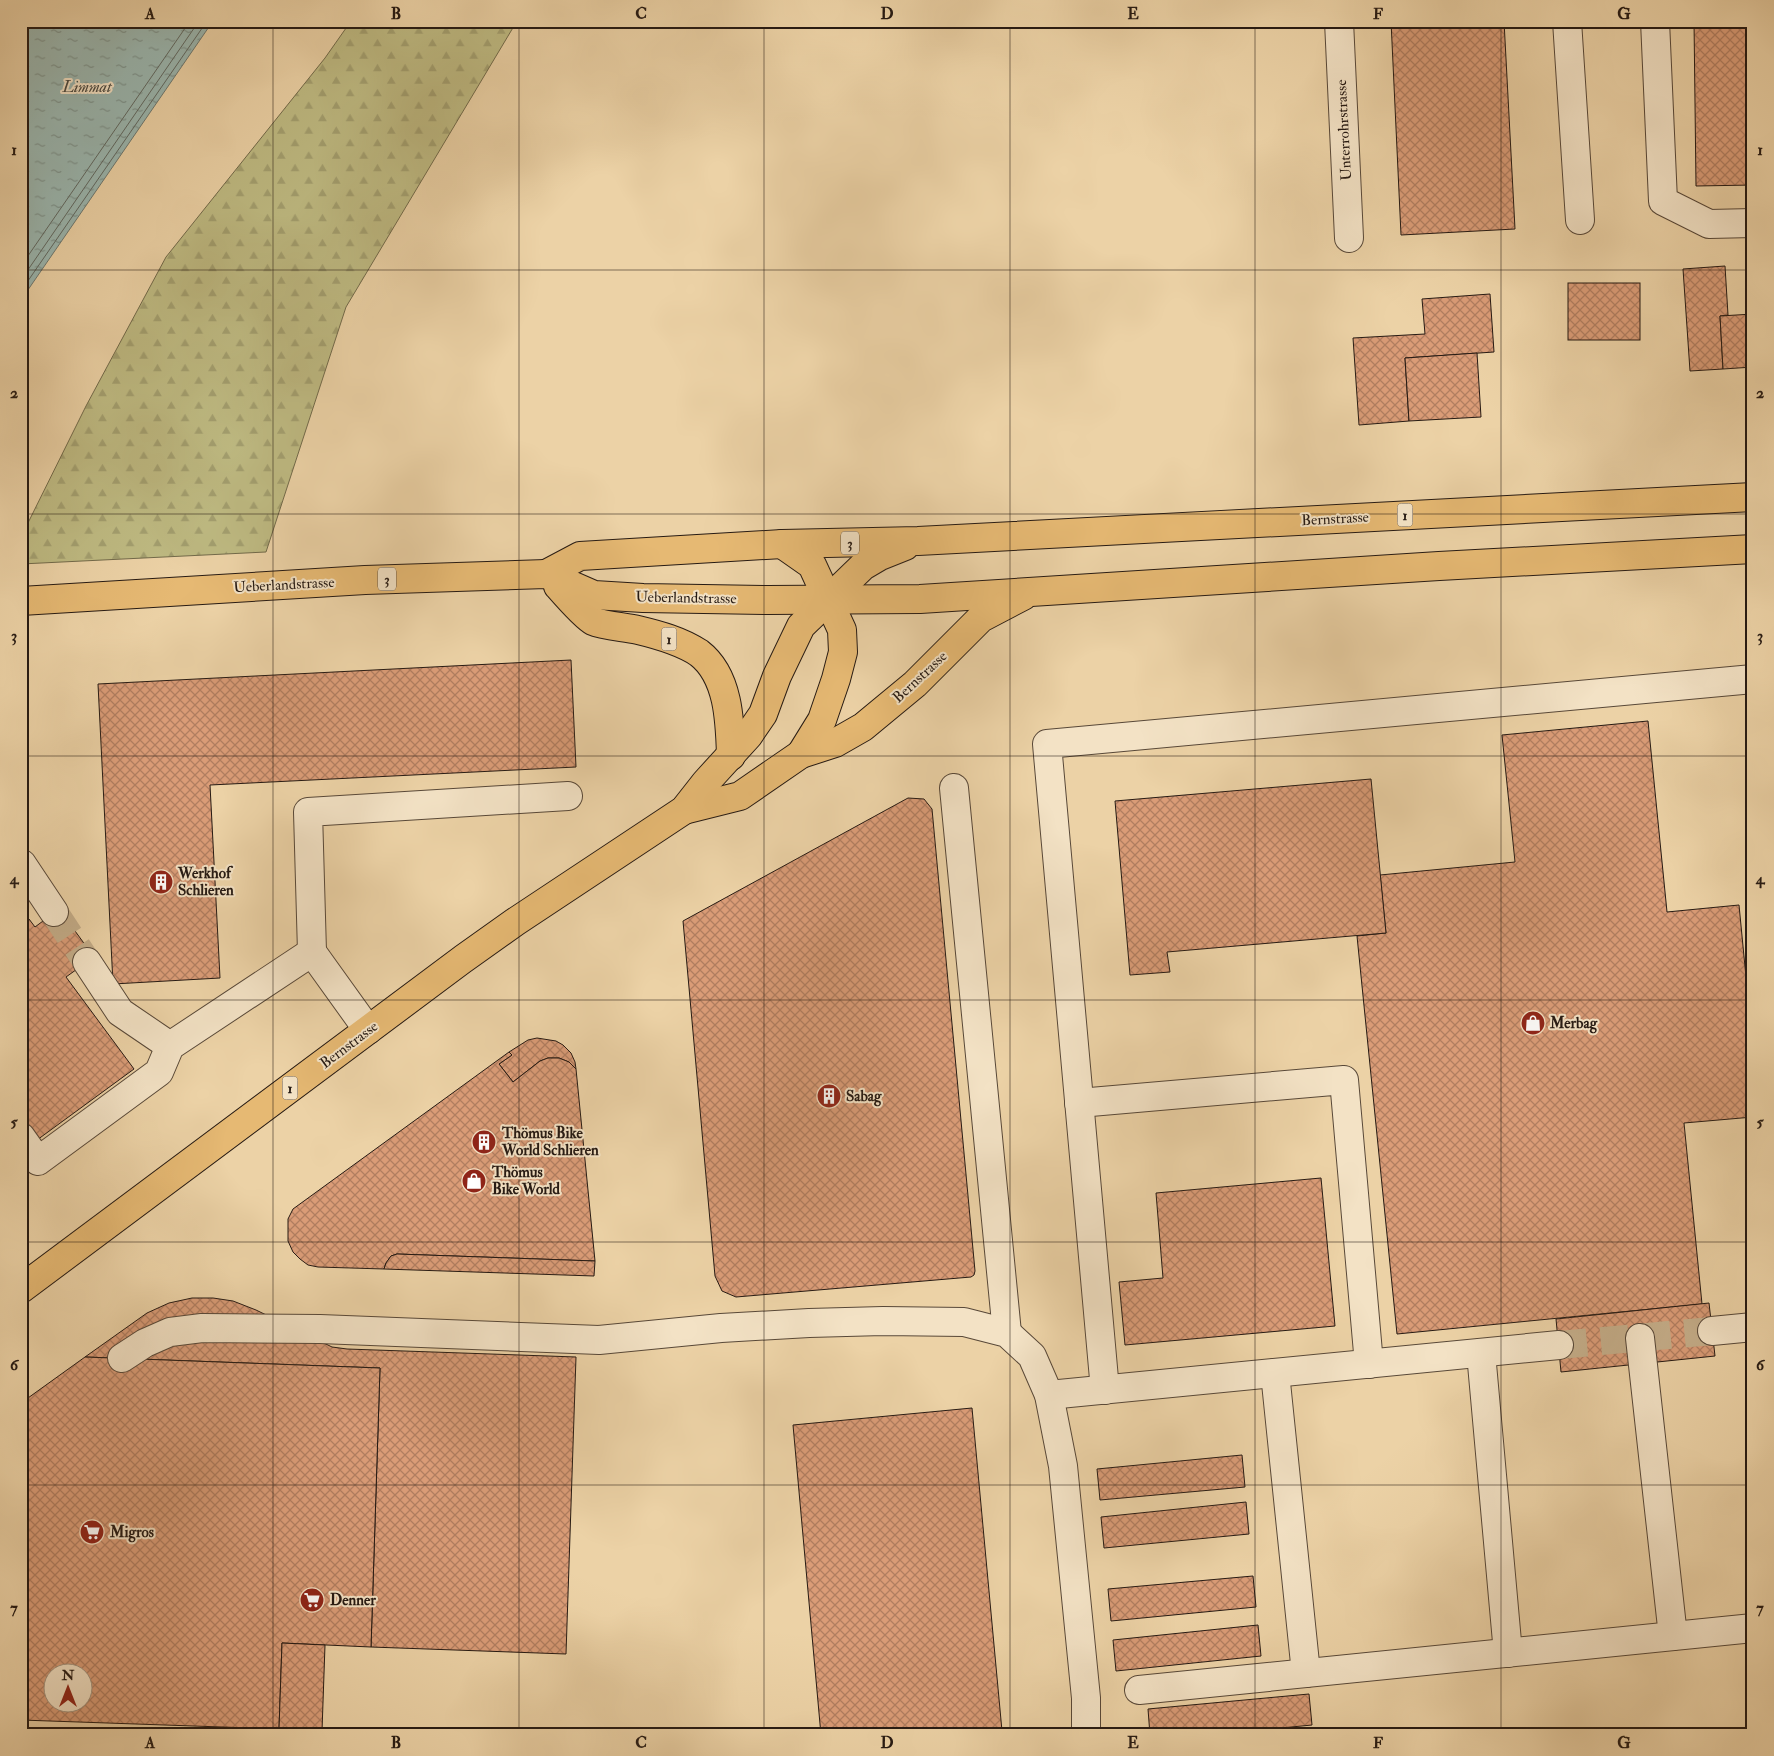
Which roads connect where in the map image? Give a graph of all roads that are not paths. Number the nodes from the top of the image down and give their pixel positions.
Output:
1 (1339, 21) edge
2 (1568, 21) edge
3 (1655, 21) edge
4 (1580, 220) dead end
5 (1753, 223) edge
6 (1349, 238) dead end
7 (1753, 497) edge
8 (918, 541) junction
9 (782, 544) junction
10 (1753, 549) edge
11 (546, 574) junction
12 (1033, 591) junction
13 (829, 600) junction
14 (21, 601) edge
15 (1753, 679) edge
16 (801, 754) junction
17 (731, 756) junction
18 (954, 788) dead end
19 (568, 796) dead end
20 (684, 810) junction
21 (21, 865) edge
22 (54, 912) tunnel mouth
23 (312, 952) junction
24 (87, 962) tunnel mouth
25 (368, 1030) junction
26 (170, 1046) junction
27 (1079, 1103) junction
28 (21, 1136) edge
29 (21, 1289) edge
30 (1753, 1327) edge
31 (1712, 1331) tunnel mouth
32 (1007, 1333) junction
33 (1640, 1338) dead end
34 (1559, 1345) tunnel mouth
35 (1480, 1353) junction
36 (122, 1358) dead end
37 (1369, 1364) junction
38 (1275, 1373) junction
39 (1105, 1390) junction
40 (1049, 1395) junction
41 (1753, 1628) edge
42 (1673, 1636) junction
43 (1508, 1652) junction
44 (1306, 1673) junction
45 (1139, 1690) dead end
46 (1086, 1735) edge

1 - 6 lane, Unterrohrstrasse
2 - 4 lane
3 - 5 lane
7 - 8 main road, Bernstrasse / 1
8 - 9 main road, Bernstrasse / 3
8 - 13 main road, Bernstrasse / 1
9 - 11 main road, Ueberlandstrasse / 3
9 - 13 main road, Bernstrasse
10 - 12 main road, Bernstrasse
11 - 13 main road, Ueberlandstrasse / 3
11 - 14 main road, Ueberlandstrasse / 3
11 - 17 main road, 1
12 - 13 main road, Bernstrasse
12 - 16 main road, Bernstrasse
13 - 16 main road, Bernstrasse
13 - 17 main road, Bernstrasse / 1
15 - 27 lane
16 - 20 main road, Bernstrasse
17 - 20 main road, Bernstrasse / 1
18 - 32 lane
19 - 23 lane
20 - 25 main road, Bernstrasse / 1
21 - 22 lane
23 - 25 lane
23 - 26 lane
24 - 26 lane
25 - 29 main road, Bernstrasse / 1
26 - 28 lane
27 - 37 lane
27 - 39 lane
30 - 31 lane
32 - 36 lane
32 - 40 lane
33 - 42 lane
34 - 35 lane
35 - 37 lane
35 - 43 lane
37 - 38 lane
38 - 39 lane
38 - 44 lane
39 - 40 lane
40 - 46 lane
41 - 42 lane
42 - 43 lane
43 - 44 lane
44 - 45 lane

